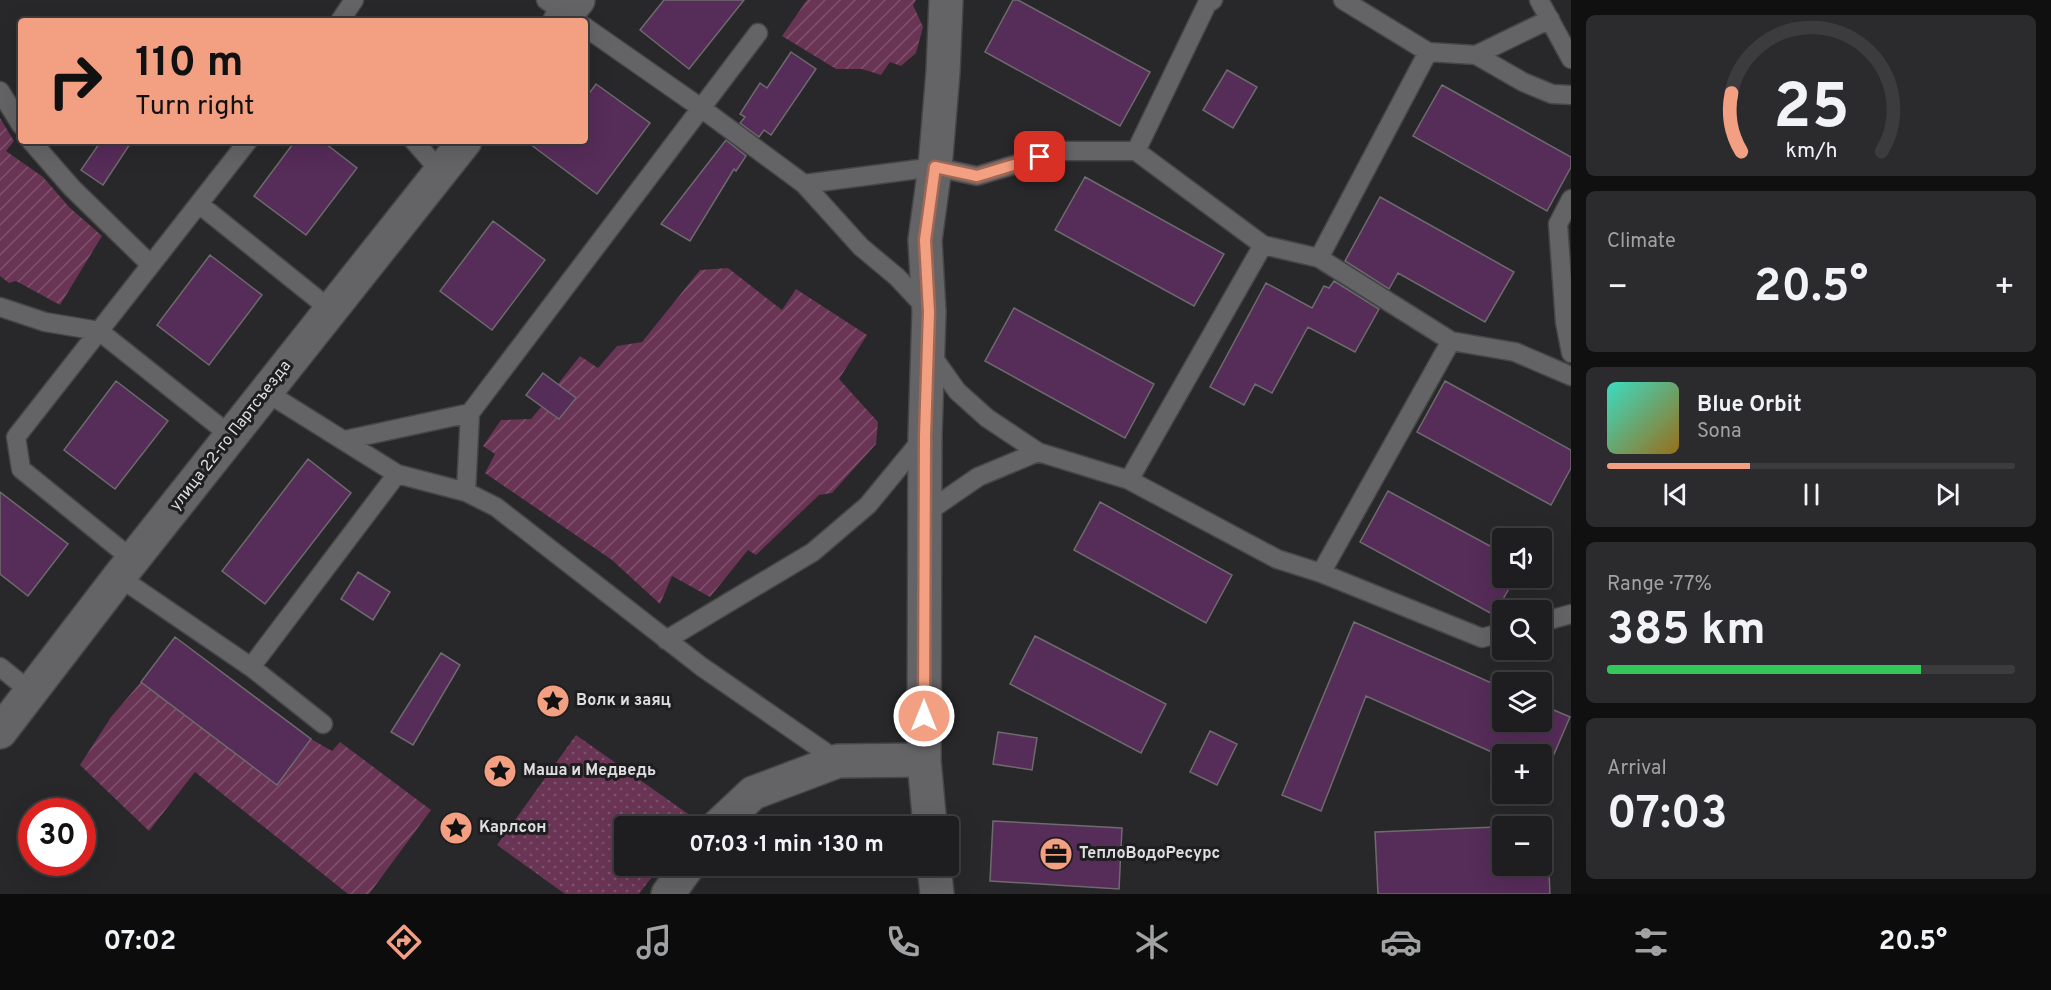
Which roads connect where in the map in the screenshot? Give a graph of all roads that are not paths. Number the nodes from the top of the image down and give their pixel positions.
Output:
1 (354, 0) edge
2 (946, 0) edge
3 (1213, 0) edge
4 (1343, 0) edge
5 (1539, 0) edge
6 (342, 18) edge
7 (1550, 19) junction
8 (588, 28) edge
9 (758, 33) dead end
10 (1428, 52) junction
11 (1476, 55) junction
12 (1571, 59) edge
13 (0, 91) edge
14 (1571, 95) edge
15 (701, 108) junction
16 (18, 120) edge
17 (34, 144) edge
18 (246, 144) edge
19 (417, 144) edge
20 (463, 144) edge
21 (1136, 151) junction
22 (935, 167) junction
23 (441, 172) junction
24 (804, 183) junction
25 (1571, 199) edge
26 (199, 204) junction
27 (1263, 245) junction
28 (1319, 258) junction
29 (151, 265) junction
30 (0, 308) edge
31 (331, 310) junction
32 (929, 312) junction
33 (99, 331) junction
34 (1451, 341) junction
35 (928, 349) junction
36 (1571, 352) edge
37 (1571, 376) edge
38 (266, 392) junction
39 (470, 413) junction
40 (231, 436) junction
41 (925, 436) junction
42 (345, 440) junction
43 (1038, 452) junction
44 (397, 474) junction
45 (1129, 480) junction
46 (466, 492) junction
47 (926, 513) junction
48 (126, 568) junction
49 (1321, 573) junction
50 (1571, 614) edge
51 (1552, 619) edge
52 (1492, 635) edge
53 (666, 640) junction
54 (0, 667) edge
55 (251, 667) junction
56 (31, 692) junction
57 (322, 724) dead end
58 (0, 732) edge
59 (924, 760) junction
60 (838, 761) junction
61 (729, 816) edge
62 (929, 816) edge
63 (681, 876) edge
64 (935, 876) edge
65 (668, 894) edge
66 (937, 894) edge

1 - 6 lane
2 - 22 street
3 - 21 lane
4 - 10 lane
5 - 7 lane
7 - 11 lane
7 - 12 lane
8 - 15 lane
9 - 15 lane
10 - 11 lane
10 - 28 lane
11 - 14 lane
13 - 16 lane
15 - 24 lane
15 - 39 lane
17 - 29 lane
18 - 26 lane
19 - 23 lane
20 - 23 street, улица 22-го Партсъезда
21 - 22 lane
21 - 27 lane
22 - 24 lane
22 - 32 street
23 - 31 street, улица 22-го Партсъезда
24 - 32 lane
25 - 36 lane
26 - 29 lane
26 - 31 lane
27 - 28 lane
27 - 45 lane
28 - 34 lane
29 - 33 lane
30 - 33 lane
31 - 38 street, улица 22-го Партсъезда
32 - 35 street
33 - 40 lane
33 - 48 lane
34 - 37 lane
34 - 49 lane
35 - 41 street
35 - 43 lane
38 - 40 street, улица 22-го Партсъезда
38 - 42 lane
39 - 42 lane
39 - 46 lane
40 - 48 street, улица 22-го Партсъезда
41 - 47 street
41 - 53 lane
42 - 44 lane
43 - 45 lane
43 - 47 lane
44 - 46 lane
44 - 55 lane
45 - 49 lane
46 - 53 lane
47 - 59 street
48 - 55 lane
48 - 56 street, улица 22-го Партсъезда
49 - 52 lane
50 - 51 lane
53 - 60 lane
54 - 56 lane
55 - 57 lane
56 - 58 street, улица 22-го Партсъезда
59 - 60 street
59 - 62 street
60 - 61 street
63 - 65 street
64 - 66 street

